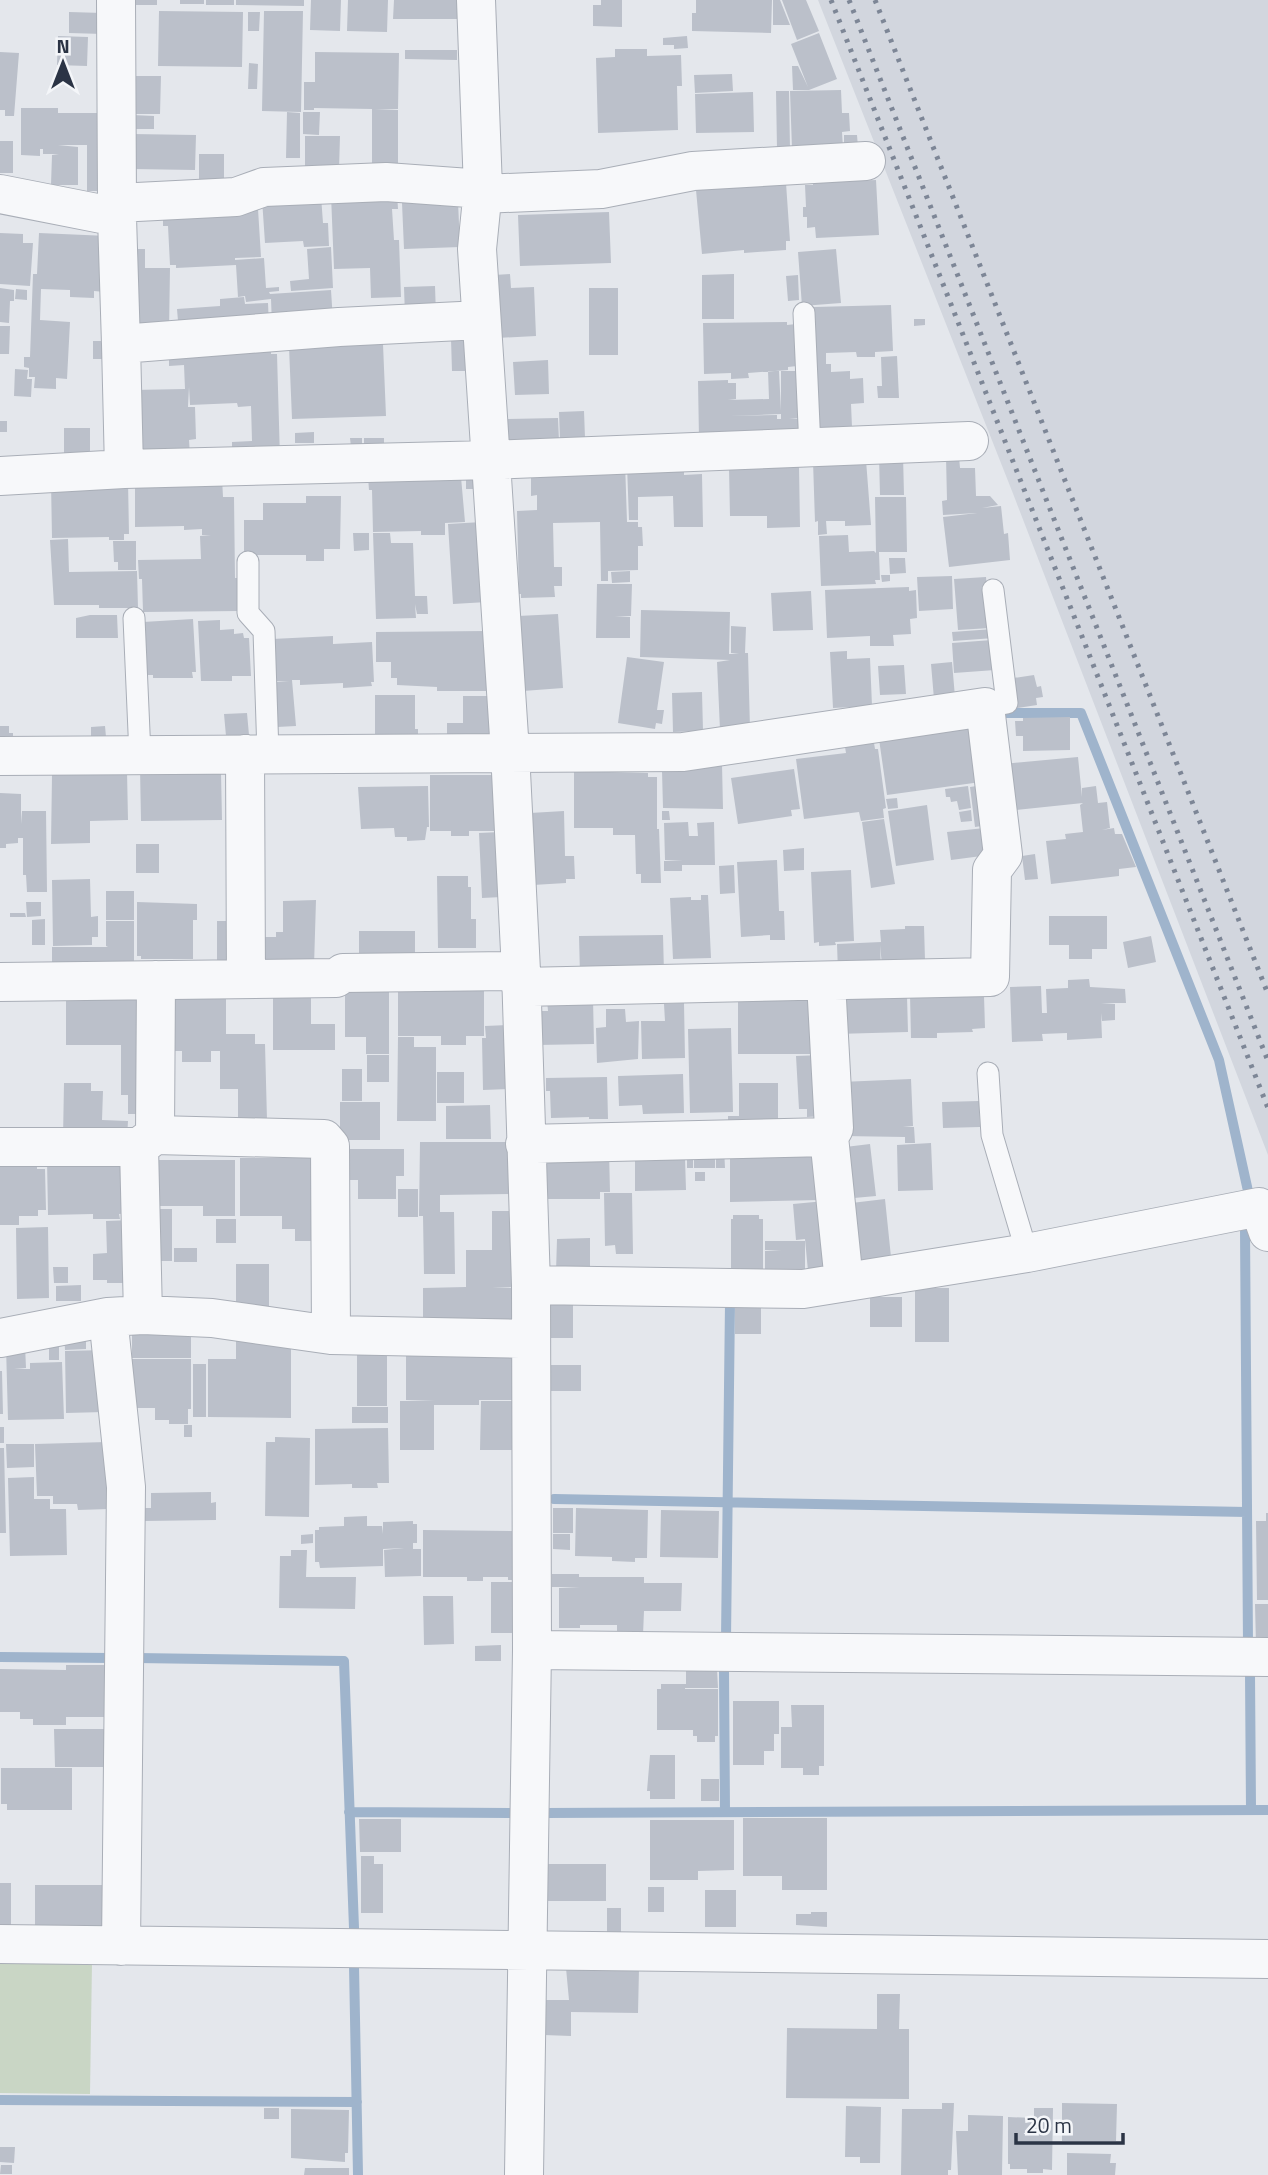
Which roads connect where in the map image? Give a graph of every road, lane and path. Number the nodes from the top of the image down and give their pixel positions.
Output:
1 (116, 0) edge
2 (476, 0) edge
3 (866, 161) dead end
4 (483, 191) junction
5 (0, 194) edge
6 (117, 210) junction
7 (804, 313) dead end
8 (481, 320) junction
9 (121, 344) junction
10 (969, 441) dead end
11 (810, 448) junction
12 (491, 460) junction
13 (124, 469) junction
14 (0, 476) edge
15 (248, 562) dead end
16 (993, 590) dead end
17 (134, 618) dead end
18 (985, 707) junction
19 (510, 752) junction
20 (256, 754) junction
21 (140, 755) junction
22 (0, 756) edge
23 (246, 979) junction
24 (521, 979) junction
25 (156, 980) junction
26 (0, 982) edge
27 (826, 982) junction
28 (988, 1073) dead end
29 (829, 1138) junction
30 (147, 1141) junction
31 (525, 1144) junction
32 (0, 1147) edge
33 (1268, 1232) edge
34 (1027, 1253) junction
35 (844, 1282) junction
36 (531, 1285) junction
37 (126, 1316) junction
38 (331, 1335) junction
39 (0, 1338) edge
40 (531, 1339) junction
41 (532, 1650) junction
42 (1268, 1657) edge
43 (0, 1944) edge
44 (121, 1946) junction
45 (528, 1950) junction
46 (1268, 1959) edge
47 (524, 2175) edge

1 - 6 street
2 - 4 street
3 - 4 street
4 - 6 street
4 - 8 street
5 - 6 street
6 - 9 street
7 - 11 lane
8 - 9 street
8 - 12 street
9 - 13 street
10 - 11 street
11 - 12 street
12 - 13 street
12 - 19 street
13 - 14 street
15 - 20 lane
16 - 18 lane
17 - 21 lane
18 - 19 street
18 - 27 street
19 - 20 street
19 - 24 street
20 - 21 street
20 - 23 street
21 - 22 street
23 - 24 street
23 - 25 street
24 - 27 street
24 - 31 street
25 - 26 street
25 - 30 street
27 - 29 street
28 - 34 lane
29 - 31 street
29 - 35 street
30 - 32 street
30 - 37 street
30 - 38 street
31 - 36 street
33 - 34 street
34 - 35 street
35 - 36 street
36 - 40 street
37 - 38 street
37 - 39 street
37 - 44 street
38 - 40 street
40 - 41 street
41 - 42 street
41 - 45 street
43 - 44 street
44 - 45 street
45 - 46 street
45 - 47 street

